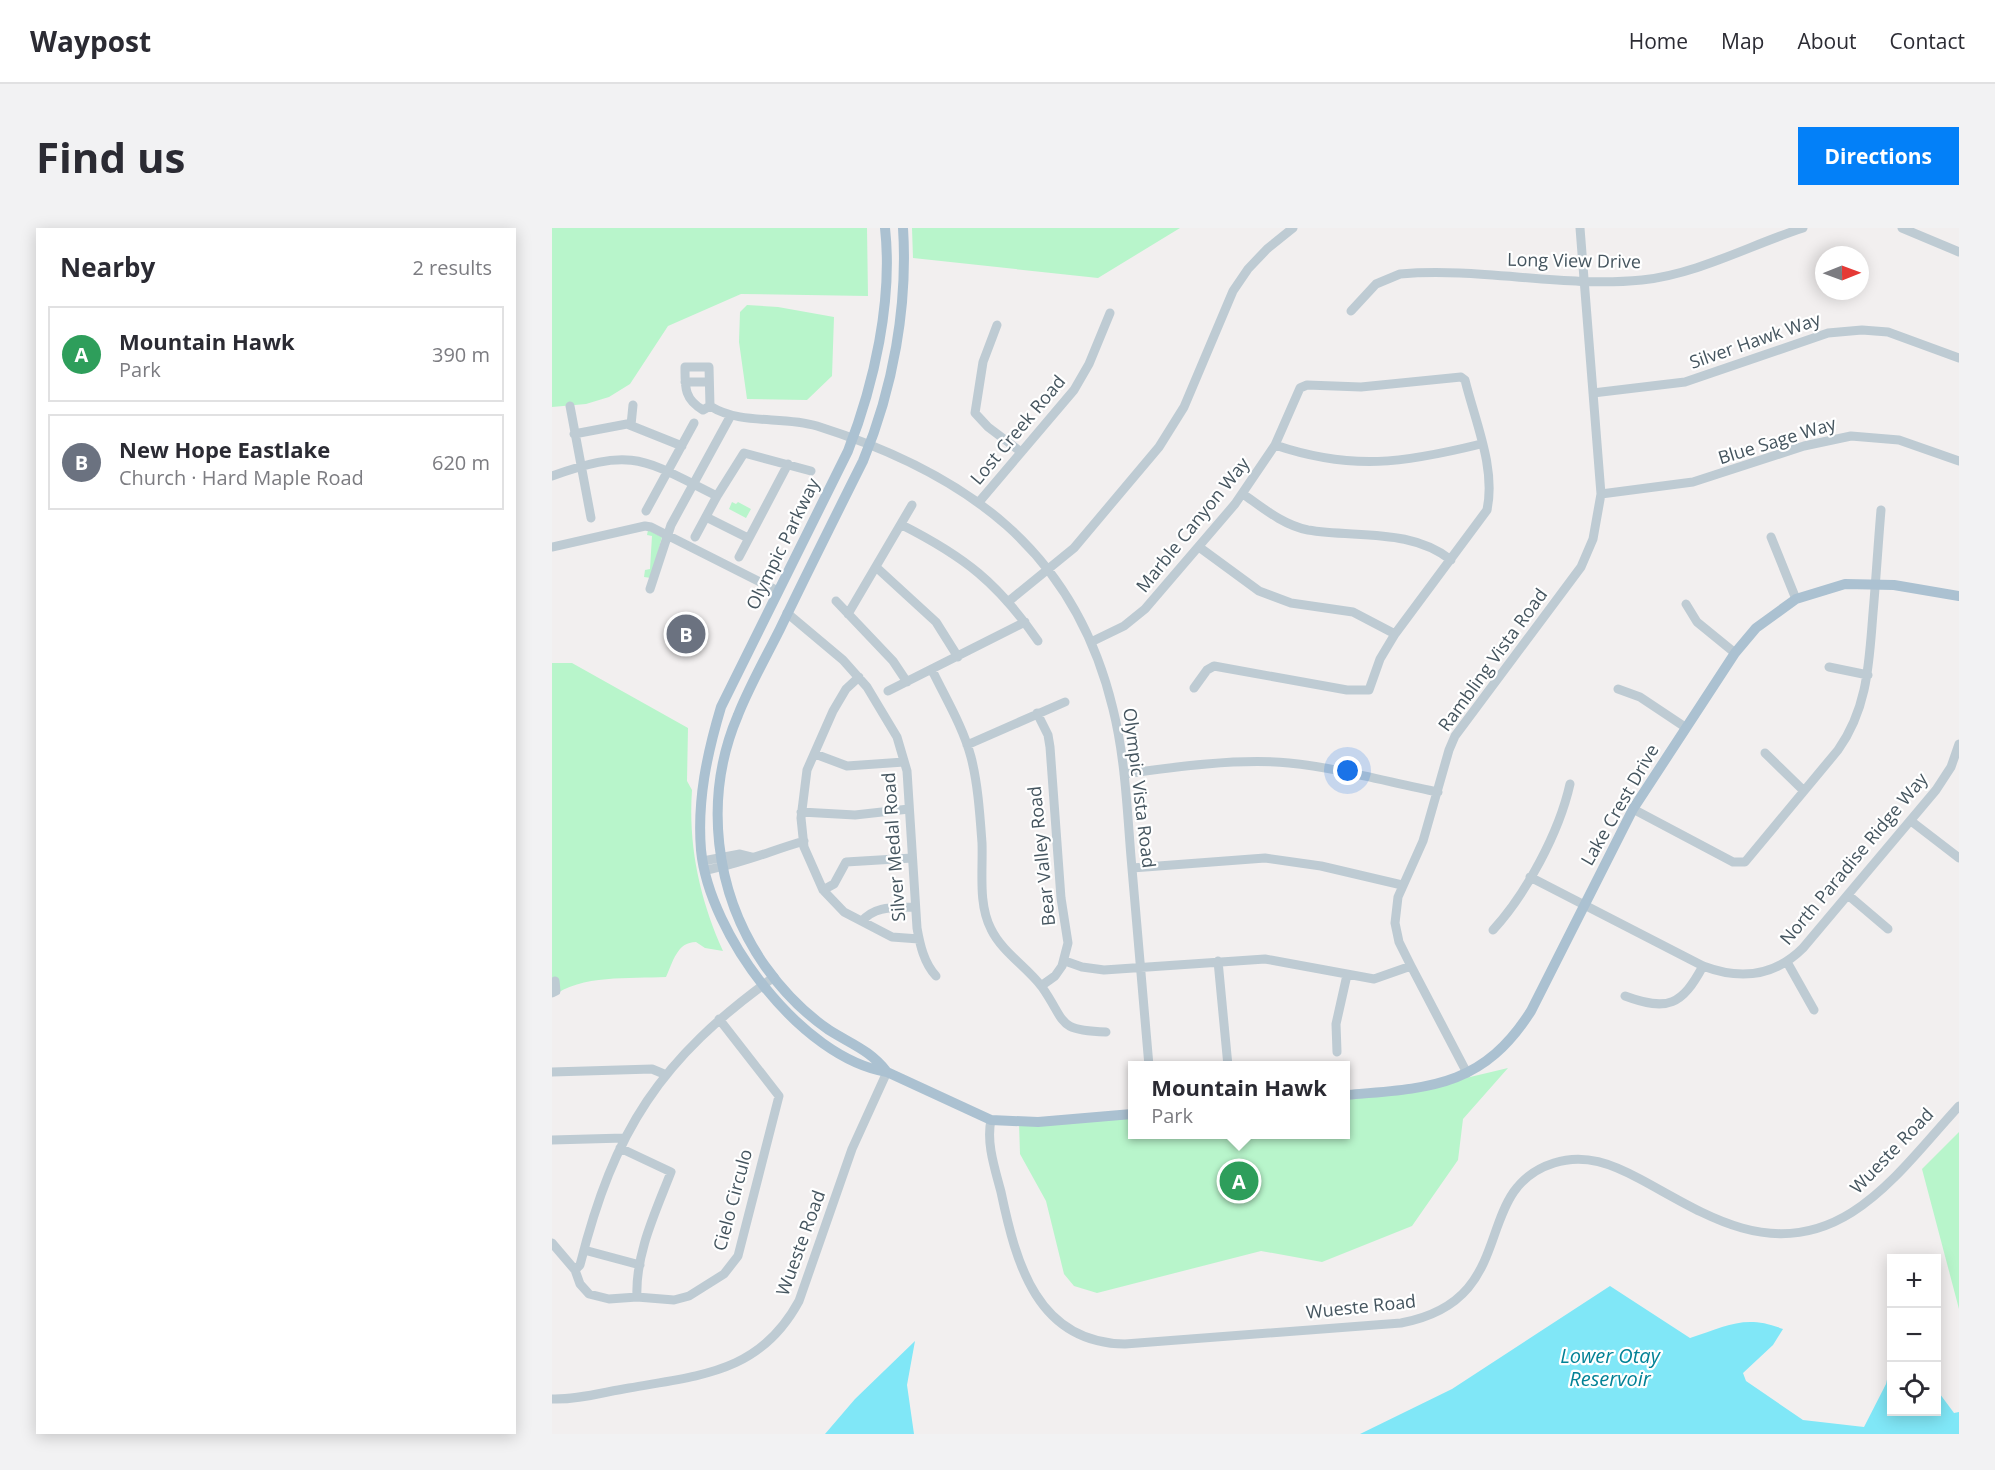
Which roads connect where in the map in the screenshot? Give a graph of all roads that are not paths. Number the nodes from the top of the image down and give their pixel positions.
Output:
1 (885, 228) edge
2 (903, 228) edge
3 (1293, 228) edge
4 (1580, 228) edge
5 (1803, 228) edge
6 (1902, 228) edge
7 (1959, 252) edge
8 (1584, 281) junction
9 (1351, 311) dead end
10 (1110, 313) dead end
11 (997, 325) dead end
12 (1959, 358) edge
13 (685, 382) junction
14 (710, 382) junction
15 (1593, 393) junction
16 (633, 405) dead end
17 (570, 406) dead end
18 (710, 406) junction
19 (730, 417) junction
20 (694, 423) dead end
21 (631, 425) junction
22 (574, 434) junction
23 (853, 438) junction
24 (1481, 444) junction
25 (869, 445) junction
26 (1275, 445) junction
27 (682, 446) junction
28 (1021, 452) junction
29 (1959, 461) edge
30 (788, 464) junction
31 (581, 467) junction
32 (668, 470) junction
33 (811, 471) dead end
34 (552, 476) edge
35 (693, 484) junction
36 (1243, 494) junction
37 (1601, 494) junction
38 (717, 496) junction
39 (979, 502) junction
40 (912, 505) dead end
41 (1881, 510) dead end
42 (646, 511) dead end
43 (591, 518) dead end
44 (706, 518) junction
45 (902, 525) junction
46 (668, 536) junction
47 (695, 537) dead end
48 (1771, 537) dead end
49 (748, 538) junction
50 (1199, 547) junction
51 (552, 548) edge
52 (739, 557) dead end
53 (1451, 560) junction
54 (876, 567) junction
55 (1048, 570) junction
56 (1876, 584) junction
57 (650, 589) dead end
58 (778, 591) junction
59 (1959, 596) edge
60 (1796, 599) junction
61 (836, 601) dead end
62 (1009, 601) junction
63 (1686, 604) dead end
64 (787, 613) junction
65 (848, 614) junction
66 (1025, 622) junction
67 (1395, 634) junction
68 (1038, 641) dead end
69 (1091, 642) junction
70 (1735, 653) junction
71 (958, 657) junction
72 (1829, 667) dead end
73 (932, 670) junction
74 (1869, 675) junction
75 (859, 677) junction
76 (907, 682) junction
77 (1194, 688) dead end
78 (1618, 689) dead end
79 (888, 691) dead end
80 (1065, 702) dead end
81 (1037, 714) junction
82 (1686, 727) junction
83 (968, 745) junction
84 (1958, 749) edge
85 (1766, 753) dead end
86 (815, 754) junction
87 (904, 762) junction
88 (1124, 774) junction
89 (1570, 784) dead end
90 (1803, 790) junction
91 (1438, 792) junction
92 (909, 809) junction
93 (1633, 809) junction
94 (801, 812) junction
95 (1911, 821) junction
96 (804, 841) junction
97 (912, 858) junction
98 (1959, 858) edge
99 (721, 862) junction
100 (704, 866) junction
101 (1132, 868) junction
102 (1530, 877) junction
103 (1402, 885) junction
104 (823, 890) junction
105 (1848, 895) junction
106 (1584, 904) junction
107 (915, 907) junction
108 (862, 921) junction
109 (1888, 929) dead end
110 (1493, 930) dead end
111 (919, 939) junction
112 (1065, 961) junction
113 (1218, 961) junction
114 (1787, 962) junction
115 (1411, 966) junction
116 (1703, 966) junction
117 (1141, 968) junction
118 (1347, 975) junction
119 (936, 976) dead end
120 (774, 977) junction
121 (555, 981) dead end
122 (763, 985) junction
123 (1041, 986) junction
124 (552, 993) edge
125 (1625, 996) dead end
126 (1814, 1010) dead end
127 (719, 1019) junction
128 (1106, 1032) dead end
129 (1337, 1052) dead end
130 (1149, 1061) edge
131 (1228, 1061) edge
132 (552, 1072) edge
133 (887, 1072) junction
134 (1467, 1073) junction
135 (664, 1074) junction
136 (1350, 1095) edge
137 (1959, 1106) edge
138 (1128, 1114) edge
139 (991, 1120) junction
140 (624, 1137) junction
141 (552, 1140) edge
142 (620, 1148) junction
143 (552, 1244) edge
144 (584, 1250) junction
145 (640, 1264) junction
146 (575, 1270) junction
147 (637, 1297) junction
148 (552, 1399) edge

1 - 23 main road, Olympic Parkway
2 - 25 main road, Olympic Parkway
3 - 55 street
4 - 8 street, Rambling Vista Road
5 - 8 street, Long View Drive
6 - 7 street
8 - 9 street, Long View Drive
8 - 15 street, Rambling Vista Road
10 - 28 street, Lost Creek Road
11 - 28 street
12 - 15 street, Silver Hawk Way
13 - 14 street
13 - 14 street
13 - 18 street
14 - 18 street
15 - 37 street, Rambling Vista Road
16 - 21 street
17 - 22 street
18 - 19 street
19 - 23 street, Olympic Vista Road
19 - 35 street
20 - 27 street
21 - 22 street
21 - 27 street
22 - 31 street
23 - 25 street, Olympic Vista Road
23 - 58 main road, Olympic Parkway
24 - 26 street
24 - 26 street, Marble Canyon Way
24 - 53 street
25 - 39 street, Olympic Vista Road
25 - 64 main road, Olympic Parkway
26 - 36 street, Marble Canyon Way
27 - 32 street
28 - 39 street, Lost Creek Road
29 - 37 street, Blue Sage Way
30 - 33 street
30 - 38 street
30 - 49 street
31 - 32 street
31 - 34 street
31 - 43 street
32 - 35 street
32 - 42 street
35 - 38 street
35 - 46 street
36 - 50 street, Marble Canyon Way
36 - 53 street
37 - 91 street, Rambling Vista Road
38 - 44 street
39 - 55 street, Olympic Vista Road
40 - 45 street
41 - 56 street
44 - 47 street
44 - 49 street
45 - 54 street
45 - 62 street
46 - 51 street
46 - 57 street
46 - 58 street
48 - 60 street
49 - 52 street
50 - 67 street
50 - 69 street, Marble Canyon Way
53 - 67 street
54 - 65 street
54 - 71 street
55 - 62 street
55 - 69 street, Olympic Vista Road
56 - 59 main road, Lake Crest Drive
56 - 60 main road, Lake Crest Drive
56 - 74 street
58 - 100 main road, Olympic Parkway
60 - 70 main road, Lake Crest Drive
61 - 65 street
62 - 66 street
63 - 70 street
64 - 75 street, Silver Medal Road
64 - 99 main road, Olympic Parkway
65 - 76 street
66 - 68 street
66 - 71 street
67 - 77 street
69 - 88 street, Olympic Vista Road
70 - 82 main road, Lake Crest Drive
71 - 73 street
72 - 74 street
73 - 76 street
73 - 83 street
74 - 90 street
75 - 86 street
75 - 87 street, Silver Medal Road
76 - 79 street
78 - 82 street
80 - 81 street
81 - 83 street
81 - 112 street, Bear Valley Road
82 - 93 main road, Lake Crest Drive
83 - 123 street
84 - 95 street, North Paradise Ridge Way
85 - 90 street
86 - 87 street
86 - 94 street
87 - 92 street, Silver Medal Road
88 - 91 street
88 - 101 street, Olympic Vista Road
89 - 102 street
90 - 93 street
91 - 103 street, Rambling Vista Road
92 - 94 street
92 - 97 street, Silver Medal Road
93 - 106 main road, Lake Crest Drive
94 - 96 street
95 - 98 street
95 - 105 street, North Paradise Ridge Way
96 - 99 street
96 - 104 street
97 - 104 street
97 - 107 street, Silver Medal Road
99 - 100 street
99 - 120 main road
100 - 122 main road
101 - 103 street
101 - 117 street, Olympic Vista Road
102 - 106 street
102 - 110 street
103 - 115 street, Rambling Vista Road
104 - 108 street
105 - 109 street
105 - 114 street, North Paradise Ridge Way
106 - 116 street
106 - 134 main road, Lake Crest Drive
107 - 108 street
107 - 111 street, Silver Medal Road
108 - 111 street
111 - 119 street, Silver Medal Road
112 - 117 street
112 - 123 street
113 - 117 street
113 - 118 street
113 - 131 street
114 - 116 street
114 - 126 street
115 - 118 street
115 - 134 street, Rambling Vista Road
116 - 125 street
117 - 130 street, Olympic Vista Road
118 - 129 street
120 - 122 street
120 - 133 main road
121 - 124 street
122 - 127 street
122 - 133 main road
123 - 128 street
127 - 135 street
127 - 147 street, Cielo Circulo
132 - 135 street
133 - 139 main road
133 - 148 street, Wueste Road
134 - 136 main road, Lake Crest Drive
135 - 140 street
137 - 139 street, Wueste Road
138 - 139 main road
140 - 141 street
140 - 142 street
142 - 144 street
142 - 145 street
143 - 146 street, Cielo Circulo
144 - 145 street
144 - 146 street
145 - 147 street
146 - 147 street, Cielo Circulo

